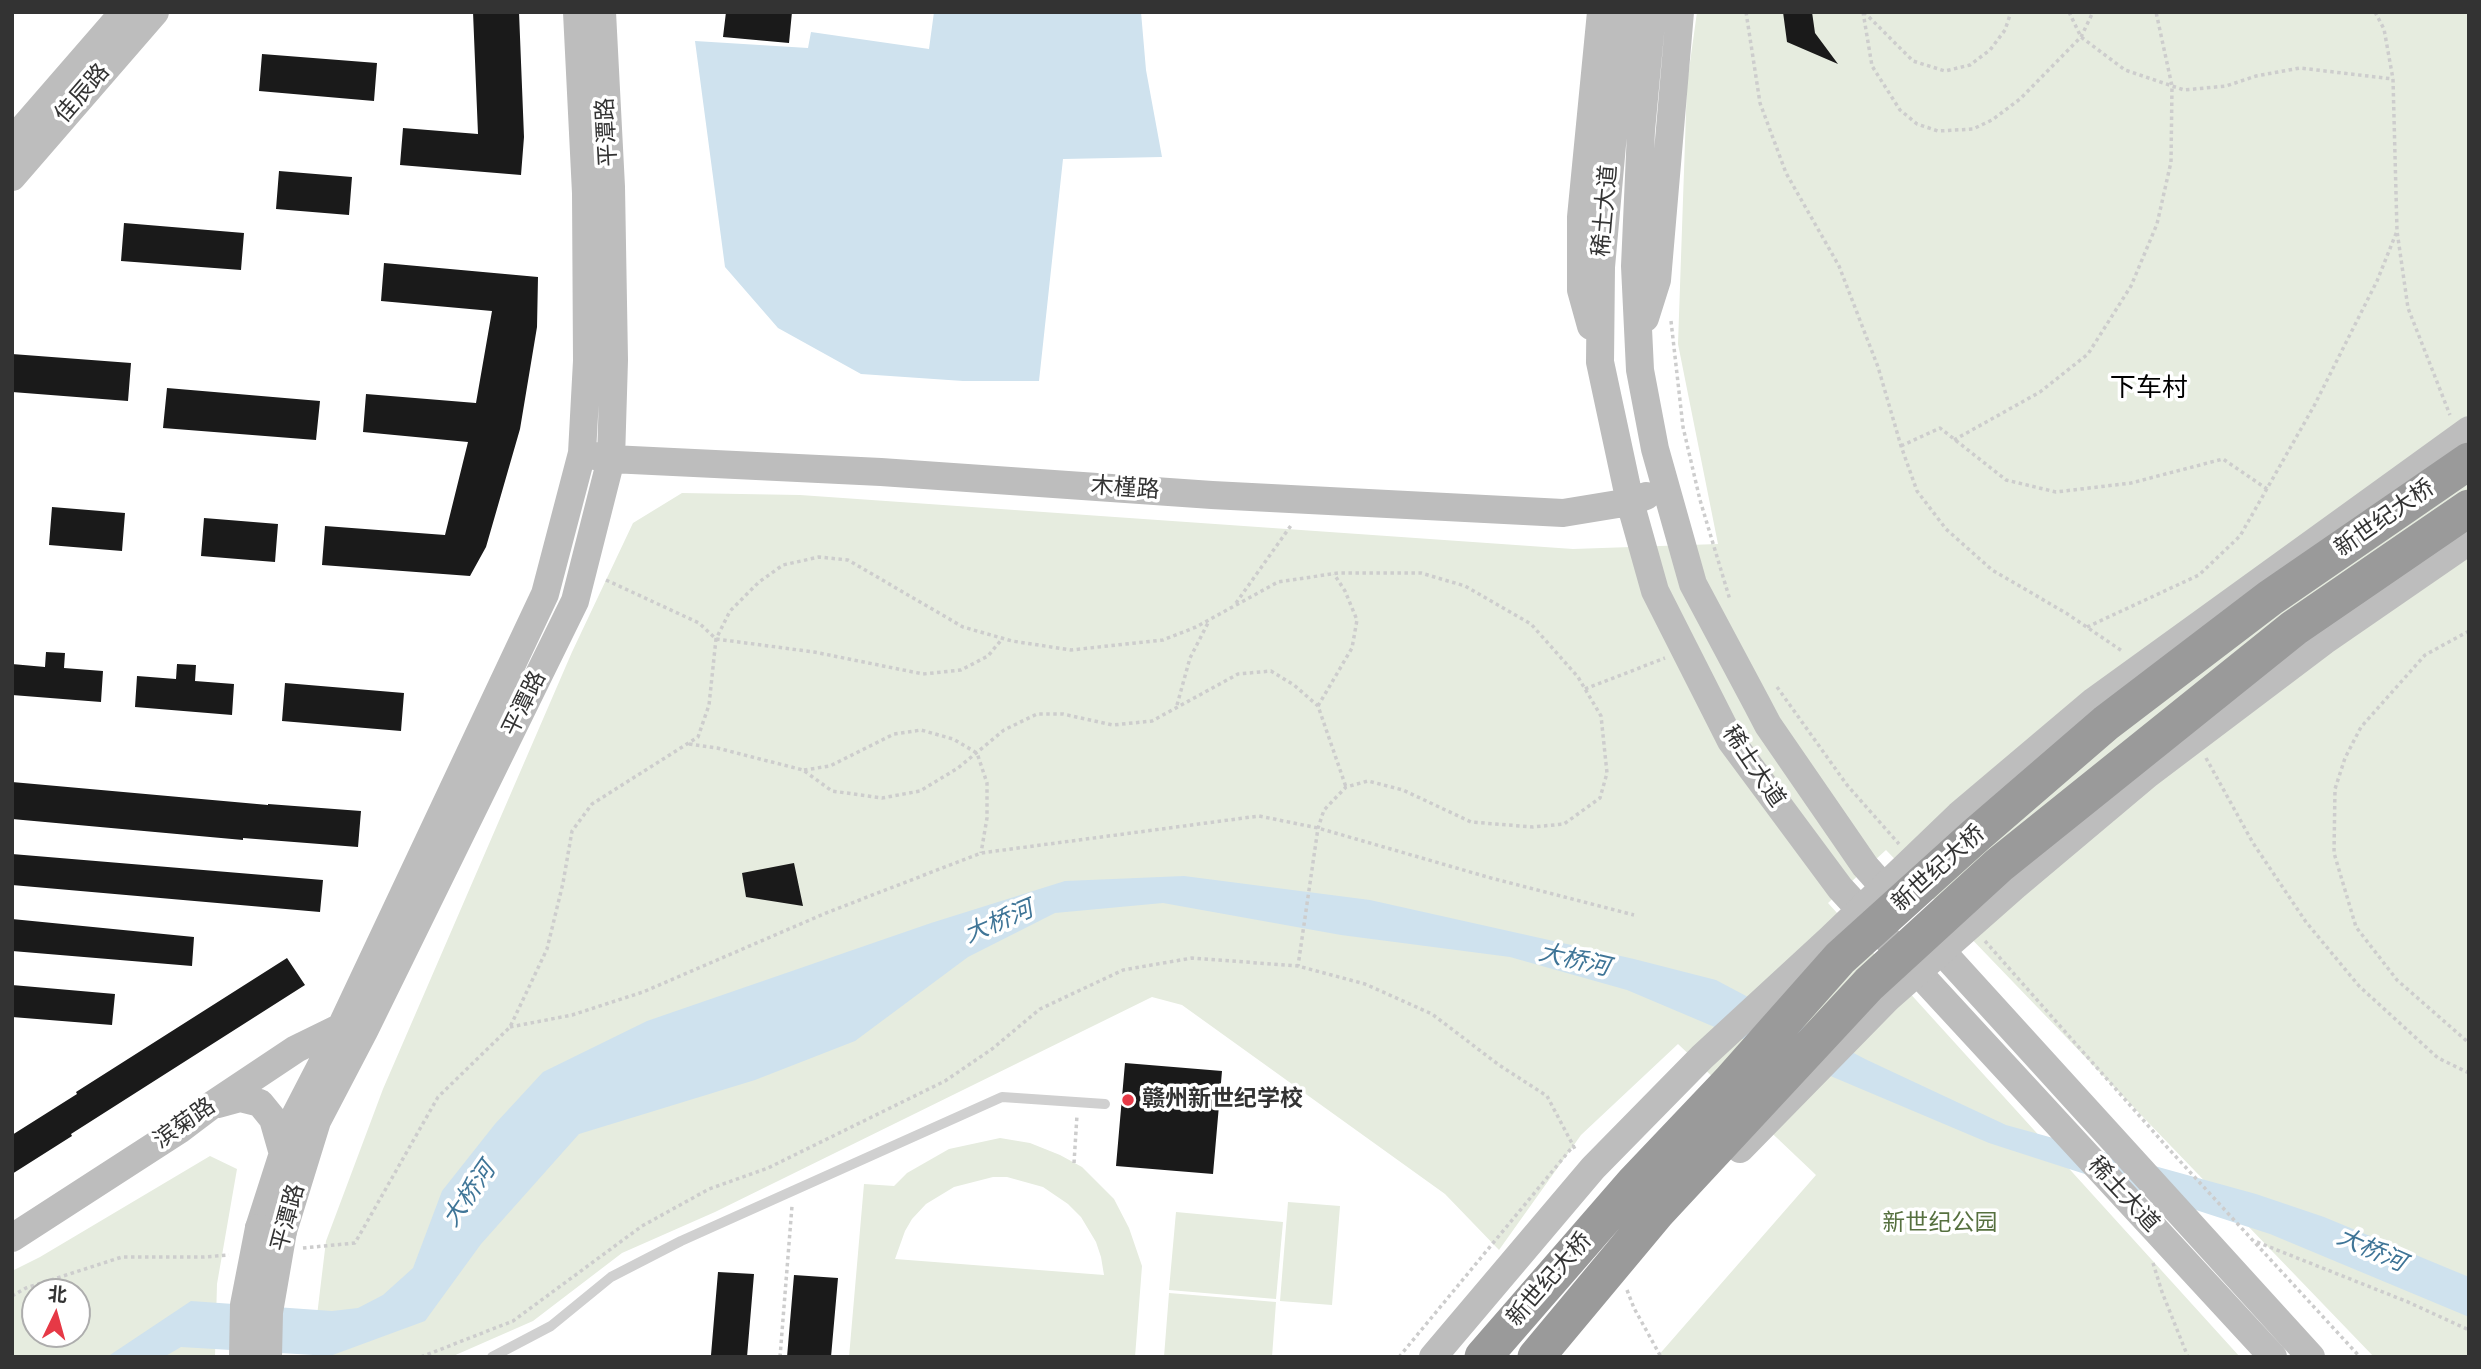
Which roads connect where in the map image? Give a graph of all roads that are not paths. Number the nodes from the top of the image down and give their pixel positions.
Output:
1 (124, 12) edge
2 (155, 12) edge
3 (577, 12) edge
4 (602, 12) edge
5 (1601, 12) edge
6 (1624, 12) edge
7 (1653, 12) edge
8 (1679, 12) edge
9 (12, 141) edge
10 (12, 177) edge
11 (1639, 337) junction
12 (1600, 357) junction
13 (2460, 423) edge
14 (582, 453) junction
15 (611, 459) junction
16 (2469, 461) edge
17 (1666, 488) junction
18 (1630, 502) junction
19 (2469, 508) edge
20 (2469, 541) edge
21 (352, 1029) junction
22 (1105, 1104) dead end
23 (212, 1105) junction
24 (283, 1154) junction
25 (281, 1236) junction
26 (12, 1238) edge
27 (243, 1357) edge
28 (268, 1357) edge
29 (492, 1357) edge
30 (1433, 1357) edge
31 (1483, 1357) edge
32 (1536, 1357) edge
33 (1559, 1357) edge
34 (2273, 1357) edge
35 (2311, 1357) edge

1 - 9 street, 佳辰路
2 - 10 street, 佳辰路
3 - 14 street, 平潭路
4 - 15 street, 平潭路
5 - 12 street
6 - 12 street, 稀土大道
7 - 11 street, 稀土大道
8 - 11 street
11 - 17 street, 稀土大道
12 - 18 street, 稀土大道
13 - 30 street, bridge
14 - 15 street, 木槿路
14 - 21 street, 平潭路
15 - 18 street, 木槿路
15 - 21 street, 平潭路
16 - 31 highway, 新世纪大桥, bridge
17 - 18 street, 木槿路
17 - 35 street, 稀土大道
18 - 34 street, 稀土大道
19 - 32 highway, 新世纪大桥, bridge
20 - 33 street, bridge
21 - 23 street, 滨菊路
21 - 24 street, 平潭路
21 - 25 street, 平潭路
22 - 29 lane
23 - 24 street
23 - 26 street, 滨菊路
24 - 25 street, 平潭路
25 - 27 street, 平潭路, bridge
25 - 28 street, 平潭路, bridge

